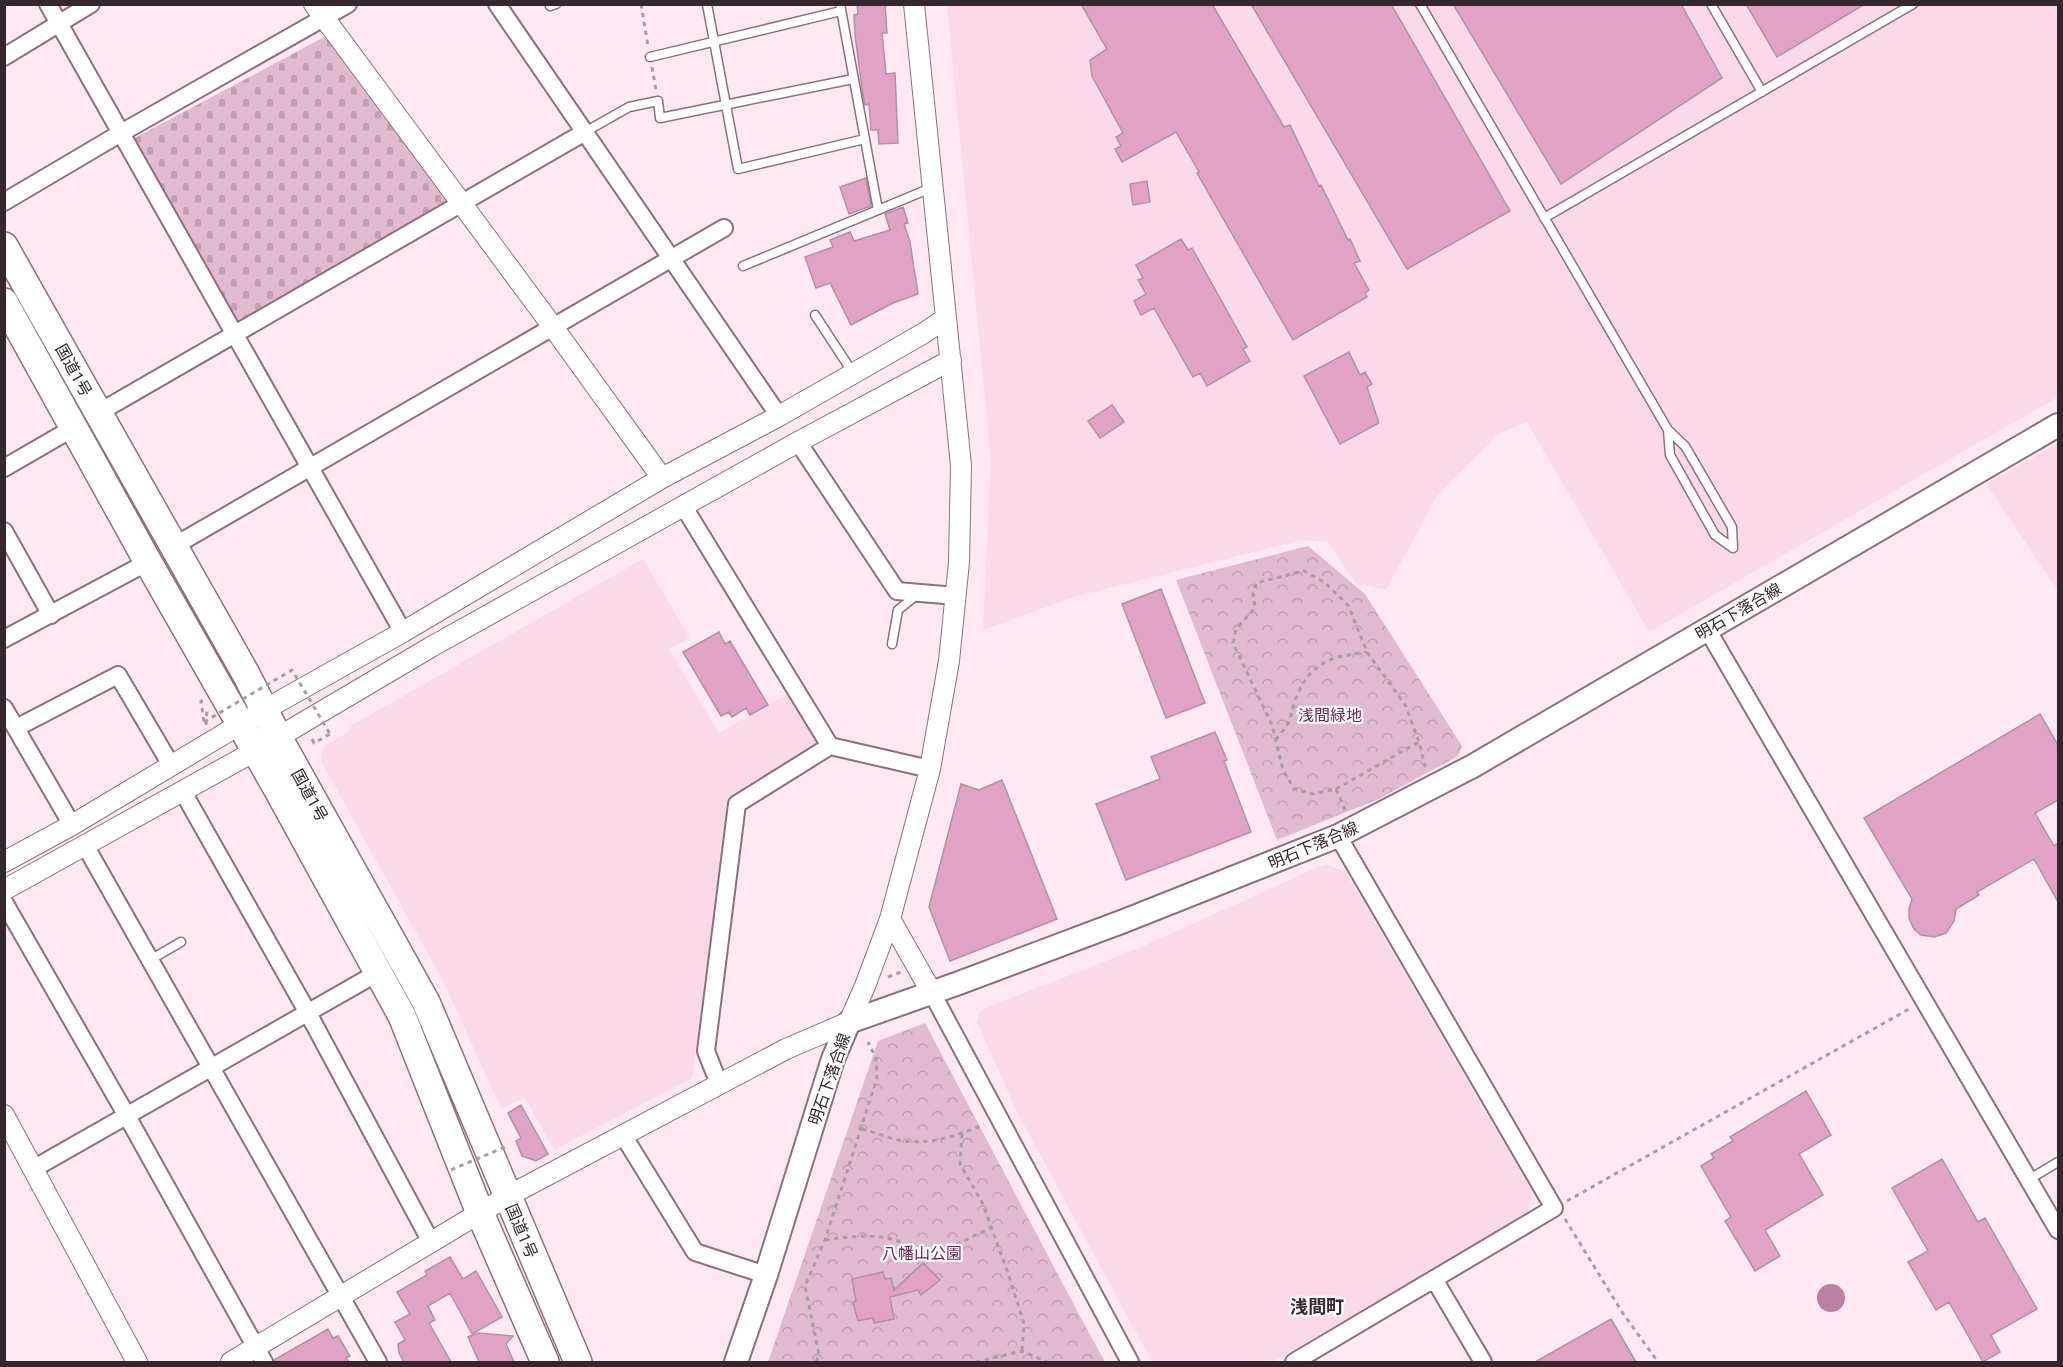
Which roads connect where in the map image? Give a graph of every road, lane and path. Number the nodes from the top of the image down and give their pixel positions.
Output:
1 (48, 4) edge
2 (91, 4) edge
3 (348, 4) edge
4 (497, 4) edge
5 (707, 4) edge
6 (914, 4) edge
7 (1420, 4) edge
8 (1710, 4) edge
9 (1913, 4) edge
10 (840, 8) edge
11 (319, 11) edge
12 (59, 24) junction
13 (714, 42) junction
14 (4, 57) edge
15 (650, 57) dead end
16 (854, 79) junction
17 (1762, 92) junction
18 (726, 105) junction
19 (585, 132) junction
20 (121, 133) junction
21 (865, 139) junction
22 (933, 188) junction
23 (4, 202) edge
24 (460, 204) junction
25 (878, 210) junction
26 (1544, 218) junction
27 (724, 228) dead end
28 (4, 246) edge
29 (671, 259) junction
30 (743, 266) dead end
31 (4, 302) edge
32 (815, 315) dead end
33 (946, 318) junction
34 (553, 327) junction
35 (234, 334) junction
36 (951, 360) junction
37 (854, 374) junction
38 (98, 413) junction
39 (779, 417) junction
40 (2058, 425) edge
41 (75, 427) junction
42 (1668, 430) junction
43 (798, 442) junction
44 (4, 468) edge
45 (310, 468) junction
46 (662, 478) junction
47 (684, 507) junction
48 (4, 531) edge
49 (174, 546) junction
50 (148, 562) junction
51 (919, 593) junction
52 (956, 596) junction
53 (51, 615) junction
54 (1707, 629) junction
55 (403, 632) junction
56 (4, 639) edge
57 (892, 644) dead end
58 (1367, 652) junction
59 (4, 708) edge
60 (264, 710) junction
61 (207, 715) dead end
62 (240, 724) junction
63 (16, 728) junction
64 (330, 728) dead end
65 (278, 737) junction
66 (1276, 740) junction
67 (1419, 742) junction
68 (830, 746) junction
69 (255, 751) junction
70 (171, 765) junction
71 (930, 769) junction
72 (1428, 777) dead end
73 (1336, 789) junction
74 (183, 792) junction
75 (72, 825) junction
76 (1343, 826) junction
77 (86, 847) junction
78 (4, 862) edge
79 (4, 890) edge
80 (4, 902) edge
81 (890, 919) junction
82 (181, 942) dead end
83 (150, 960) junction
84 (379, 972) junction
85 (901, 972) dead end
86 (880, 980) dead end
87 (932, 993) junction
88 (1916, 1005) dead end
89 (308, 1013) junction
90 (849, 1022) junction
91 (868, 1042) dead end
92 (211, 1068) junction
93 (719, 1084) junction
94 (4, 1115) edge
95 (127, 1116) junction
96 (1000, 1116) junction
97 (862, 1129) junction
98 (962, 1134) junction
99 (623, 1135) junction
100 (505, 1147) dead end
101 (2058, 1162) edge
102 (33, 1169) junction
103 (451, 1170) dead end
104 (2028, 1180) junction
105 (508, 1196) junction
106 (1554, 1208) junction
107 (480, 1213) junction
108 (992, 1227) junction
109 (2058, 1230) edge
110 (825, 1240) junction
111 (431, 1242) junction
112 (766, 1275) junction
113 (1434, 1279) junction
114 (340, 1296) junction
115 (1022, 1351) junction
116 (260, 1355) edge
117 (137, 1362) edge
118 (231, 1362) edge
119 (378, 1362) edge
120 (545, 1362) edge
121 (578, 1362) edge
122 (736, 1362) edge
123 (816, 1362) edge
124 (976, 1362) edge
125 (1047, 1362) edge
126 (1130, 1362) edge
127 (1294, 1362) edge
128 (1483, 1362) edge
129 (1658, 1362) edge

1 - 12 street
2 - 12 street
3 - 11 street
4 - 19 street
5 - 13 lane
6 - 22 street
7 - 26 lane
8 - 17 lane
9 - 17 lane
10 - 13 lane
10 - 16 lane
11 - 20 street
11 - 24 street
12 - 14 street
12 - 20 street
13 - 15 lane
13 - 18 lane
16 - 18 lane
16 - 21 lane
17 - 26 lane
18 - 19 lane
18 - 21 lane
19 - 24 street
19 - 29 street
20 - 23 street
20 - 35 street
21 - 25 lane
22 - 25 lane
22 - 33 street
24 - 34 street
24 - 35 street
25 - 30 lane
26 - 42 lane
27 - 29 street
28 - 38 highway, 国道1号
29 - 34 street
29 - 39 street
31 - 41 highway, 国道1号
32 - 37 lane
33 - 36 street
33 - 37 street
34 - 45 street
34 - 46 street
35 - 38 street
35 - 45 street
36 - 43 street
36 - 52 street
37 - 39 street
38 - 49 highway, 国道1号
39 - 46 street
40 - 54 main road, 明石下落合線
41 - 44 street
41 - 50 highway, 国道1号
42 - 42 lane
43 - 47 street
43 - 51 street
45 - 49 street
45 - 55 street
46 - 55 street
47 - 65 street
47 - 68 street
48 - 53 street
49 - 60 highway, 国道1号
50 - 53 street
50 - 62 highway, 国道1号
51 - 52 street
51 - 57 lane
52 - 71 street
53 - 56 street
54 - 76 main road, 明石下落合線
54 - 104 street
55 - 60 street
58 - 66 path
58 - 66 path
58 - 67 path
59 - 63 street
60 - 62 street
60 - 65 highway, 国道1号
61 - 64 path, bridge
62 - 69 highway, 国道1号
62 - 70 street
63 - 70 street
63 - 75 street
65 - 69 street
65 - 105 highway, 国道1号
66 - 73 path
67 - 72 path
67 - 73 path
68 - 71 street
68 - 93 street
69 - 74 street
69 - 84 highway, 国道1号
70 - 75 street
71 - 81 street
73 - 76 path
74 - 77 street
74 - 89 street
75 - 78 street
76 - 87 main road, 明石下落合線
76 - 106 street
77 - 79 street
77 - 83 street
80 - 95 street
81 - 87 street
81 - 90 street
82 - 83 lane
83 - 92 street
84 - 89 street
84 - 107 highway, 国道1号
85 - 86 path
87 - 90 main road, 明石下落合線
87 - 96 street
88 - 106 path
89 - 92 street
89 - 111 street
90 - 93 street
90 - 112 main road, 明石下落合線
91 - 97 path
92 - 95 street
92 - 114 street
93 - 99 street
94 - 102 street
95 - 102 street
95 - 116 street
96 - 98 path
96 - 126 street
97 - 98 path
97 - 110 path
98 - 108 path
99 - 105 street
99 - 112 street
100 - 103 path, bridge
101 - 104 lane
102 - 117 street
104 - 109 street
105 - 107 street
105 - 121 highway, 国道1号
106 - 113 street
106 - 129 path
107 - 111 street
107 - 120 highway, 国道1号
108 - 110 path
108 - 115 path
110 - 123 path
111 - 114 street
112 - 122 main road, 明石下落合線
113 - 127 street
113 - 128 street
114 - 116 street
114 - 119 street
115 - 124 path
115 - 125 path
116 - 118 street

